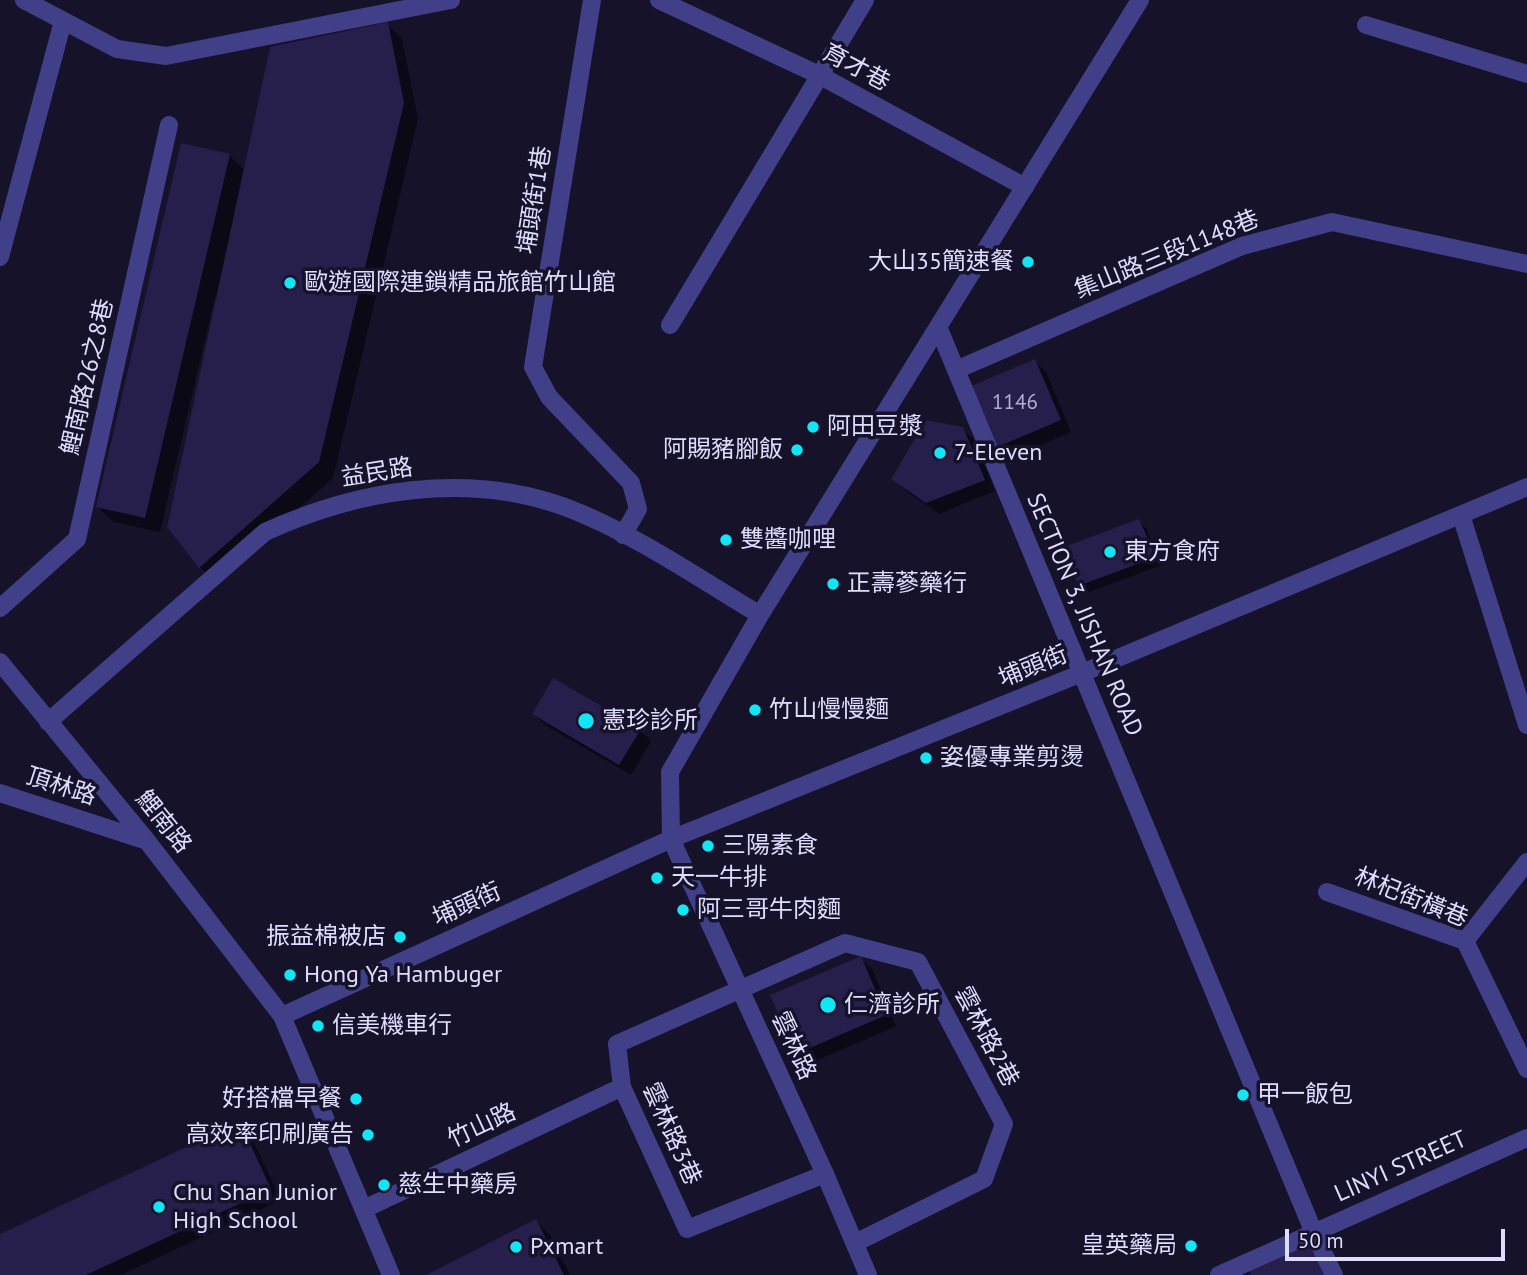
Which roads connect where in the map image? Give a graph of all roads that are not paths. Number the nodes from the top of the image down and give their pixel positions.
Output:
1 (24, 0) edge
2 (451, 0) edge
3 (592, 0) edge
4 (659, 0) edge
5 (864, 0) edge
6 (1140, 0) edge
7 (64, 21) junction
8 (1366, 25) dead end
9 (1527, 74) edge
10 (818, 75) junction
11 (169, 125) dead end
12 (1025, 187) junction
13 (0, 257) edge
14 (1527, 264) edge
15 (670, 325) dead end
16 (939, 329) junction
17 (956, 370) junction
18 (1527, 487) edge
19 (1461, 515) junction
20 (623, 535) junction
21 (0, 608) edge
22 (760, 615) junction
23 (0, 662) edge
24 (1082, 673) junction
25 (48, 722) junction
26 (1527, 725) edge
27 (0, 793) edge
28 (671, 839) junction
29 (147, 841) junction
30 (1527, 862) edge
31 (1327, 892) dead end
32 (1465, 941) junction
33 (739, 988) junction
34 (282, 1016) junction
35 (1527, 1069) edge
36 (622, 1087) junction
37 (1527, 1138) edge
38 (825, 1174) junction
39 (364, 1209) junction
40 (1314, 1233) junction
41 (855, 1243) junction
42 (391, 1275) edge
43 (868, 1275) edge
44 (1219, 1275) edge
45 (1334, 1275) edge

1 - 7 street
2 - 7 street
3 - 20 street, 埔頭街1巷
4 - 10 street, 育才巷
5 - 10 street
6 - 12 street
7 - 13 street
8 - 9 street
10 - 12 street, 育才巷
10 - 15 street
11 - 21 street, 鯉南路26之8巷
12 - 16 street
14 - 17 street, 集山路三段1148巷
16 - 17 street, SECTION 3, JISHAN ROAD
16 - 22 street
17 - 24 street, SECTION 3, JISHAN ROAD
18 - 19 street, 埔頭街
19 - 24 street, 埔頭街
19 - 26 street
20 - 22 street, 益民路
20 - 25 street, 益民路
22 - 28 street
23 - 25 street, 鯉南路
24 - 28 street, 埔頭街
24 - 40 street, SECTION 3, JISHAN ROAD
25 - 29 street, 鯉南路
27 - 29 street, 頂林路
28 - 33 street, 雲林路
28 - 34 street, 埔頭街
29 - 34 street, 鯉南路
30 - 32 street
31 - 32 street, 林杞街橫巷
32 - 35 street, 林杞街橫巷
33 - 36 street, 雲林路3巷
33 - 38 street, 雲林路
33 - 41 street, 雲林路2巷
34 - 39 street, 鯉南路
36 - 38 street, 雲林路3巷
36 - 39 street, 竹山路
37 - 40 street, LINYI STREET
38 - 41 street, 雲林路
39 - 42 street, 鯉南路
40 - 44 street, LINYI STREET
40 - 45 street, SECTION 3, JISHAN ROAD
41 - 43 street, 雲林路

